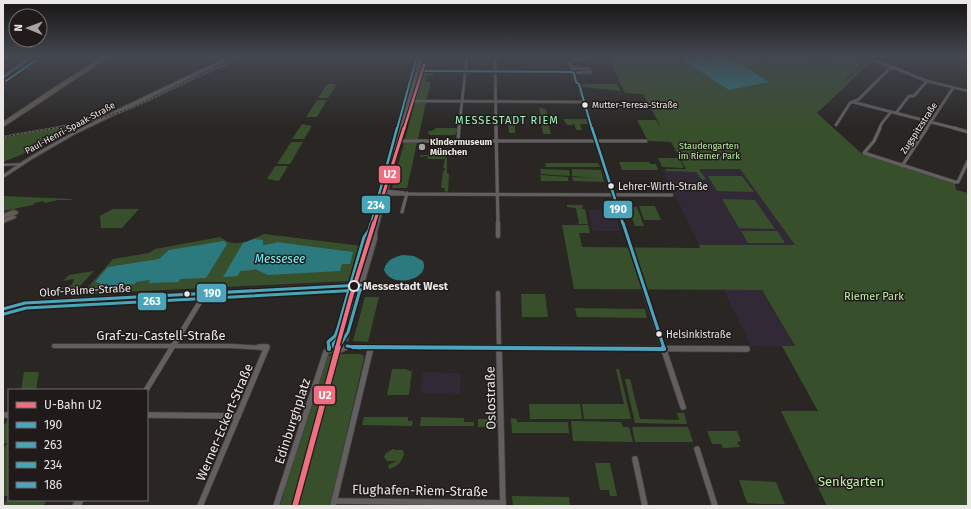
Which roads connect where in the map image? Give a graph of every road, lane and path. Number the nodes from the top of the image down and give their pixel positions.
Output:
1 (65, 80) edge
2 (70, 80) edge
3 (178, 80) edge
4 (182, 80) edge
5 (417, 80) edge
6 (465, 80) edge
7 (495, 80) edge
8 (878, 80) edge
9 (924, 80) edge
10 (927, 81) junction
11 (953, 88) junction
12 (580, 91) dead end
13 (968, 91) edge
14 (410, 101) junction
15 (463, 102) junction
16 (496, 102) junction
17 (583, 102) junction
18 (853, 102) junction
19 (891, 112) junction
20 (896, 113) junction
21 (588, 117) dead end
22 (3, 121) edge
23 (930, 122) junction
24 (591, 124) dead end
25 (3, 125) edge
26 (836, 125) dead end
27 (968, 132) edge
28 (399, 141) junction
29 (458, 141) junction
30 (497, 141) junction
31 (596, 141) junction
32 (646, 141) dead end
33 (968, 161) edge
34 (603, 163) dead end
35 (15, 164) junction
36 (22, 164) junction
37 (3, 165) edge
38 (902, 166) junction
39 (3, 173) edge
40 (606, 173) dead end
41 (3, 177) edge
42 (384, 193) junction
43 (407, 193) junction
44 (497, 194) junction
45 (613, 195) junction
46 (672, 195) dead end
47 (402, 212) dead end
48 (3, 215) edge
49 (3, 220) edge
50 (498, 236) dead end
51 (632, 251) dead end
52 (642, 283) dead end
53 (358, 287) junction
54 (498, 292) dead end
55 (204, 295) junction
56 (30, 304) junction
57 (3, 309) edge
58 (3, 313) edge
59 (339, 339) junction
60 (346, 339) junction
61 (173, 345) junction
62 (54, 346) dead end
63 (347, 346) junction
64 (371, 347) junction
65 (267, 348) joint
66 (334, 348) junction
67 (500, 348) junction
68 (664, 349) junction
69 (747, 349) dead end
70 (147, 389) edge
71 (683, 407) dead end
72 (148, 415) edge
73 (238, 416) junction
74 (697, 449) dead end
75 (635, 459) dead end
76 (334, 504) edge
77 (503, 505) edge
78 (200, 506) edge
79 (276, 506) edge
80 (645, 506) edge
81 (715, 506) edge

1 - 22 highway
2 - 25 highway
3 - 35 main road, Paul-Henri-Spaak-Straße
4 - 36 main road, Paul-Henri-Spaak-Straße
5 - 14 main road
6 - 15 street
7 - 16 street
8 - 18 street
9 - 10 street
10 - 11 street
10 - 20 street
11 - 13 street
11 - 23 street, Zugspitzstraße
12 - 17 street
14 - 15 street
14 - 28 main road
15 - 16 street
15 - 29 street
16 - 17 street
16 - 30 street
17 - 21 street
18 - 19 street
18 - 26 street
19 - 20 street
19 - 38 street
20 - 23 street
23 - 27 street
23 - 38 street, Zugspitzstraße
24 - 31 street
28 - 29 street
28 - 42 main road
29 - 30 street
30 - 31 street
30 - 44 street
31 - 32 street
31 - 34 street
33 - 38 street, Zugspitzstraße
35 - 36 street
35 - 37 street
35 - 39 main road, Paul-Henri-Spaak-Straße
36 - 41 main road, Paul-Henri-Spaak-Straße
40 - 45 street
42 - 43 street
42 - 53 main road
43 - 44 street
43 - 47 street
44 - 45 street
44 - 50 street
45 - 46 street
45 - 51 street
48 - 49 highway
52 - 68 street
53 - 55 main road, Olof-Palme-Straße
53 - 59 street
53 - 60 street
54 - 67 street, Oslostraße
55 - 56 main road, Olof-Palme-Straße
55 - 61 street
56 - 57 main road, Olof-Palme-Straße
56 - 58 main road, Olof-Palme-Straße
59 - 60 street
59 - 66 street
60 - 63 street
61 - 62 street, Graf-zu-Castell-Straße
61 - 65 street, Graf-zu-Castell-Straße
61 - 70 street
63 - 64 street
63 - 66 street
64 - 67 street
64 - 76 street
65 - 73 street, Werner-Eckert-Straße
66 - 79 street, Edinburghplatz
67 - 68 street
67 - 77 street, Oslostraße
68 - 69 street
68 - 71 street
72 - 73 street
73 - 78 street, Werner-Eckert-Straße
74 - 81 street
75 - 80 street
76 - 77 street, Flughafen-Riem-Straße

